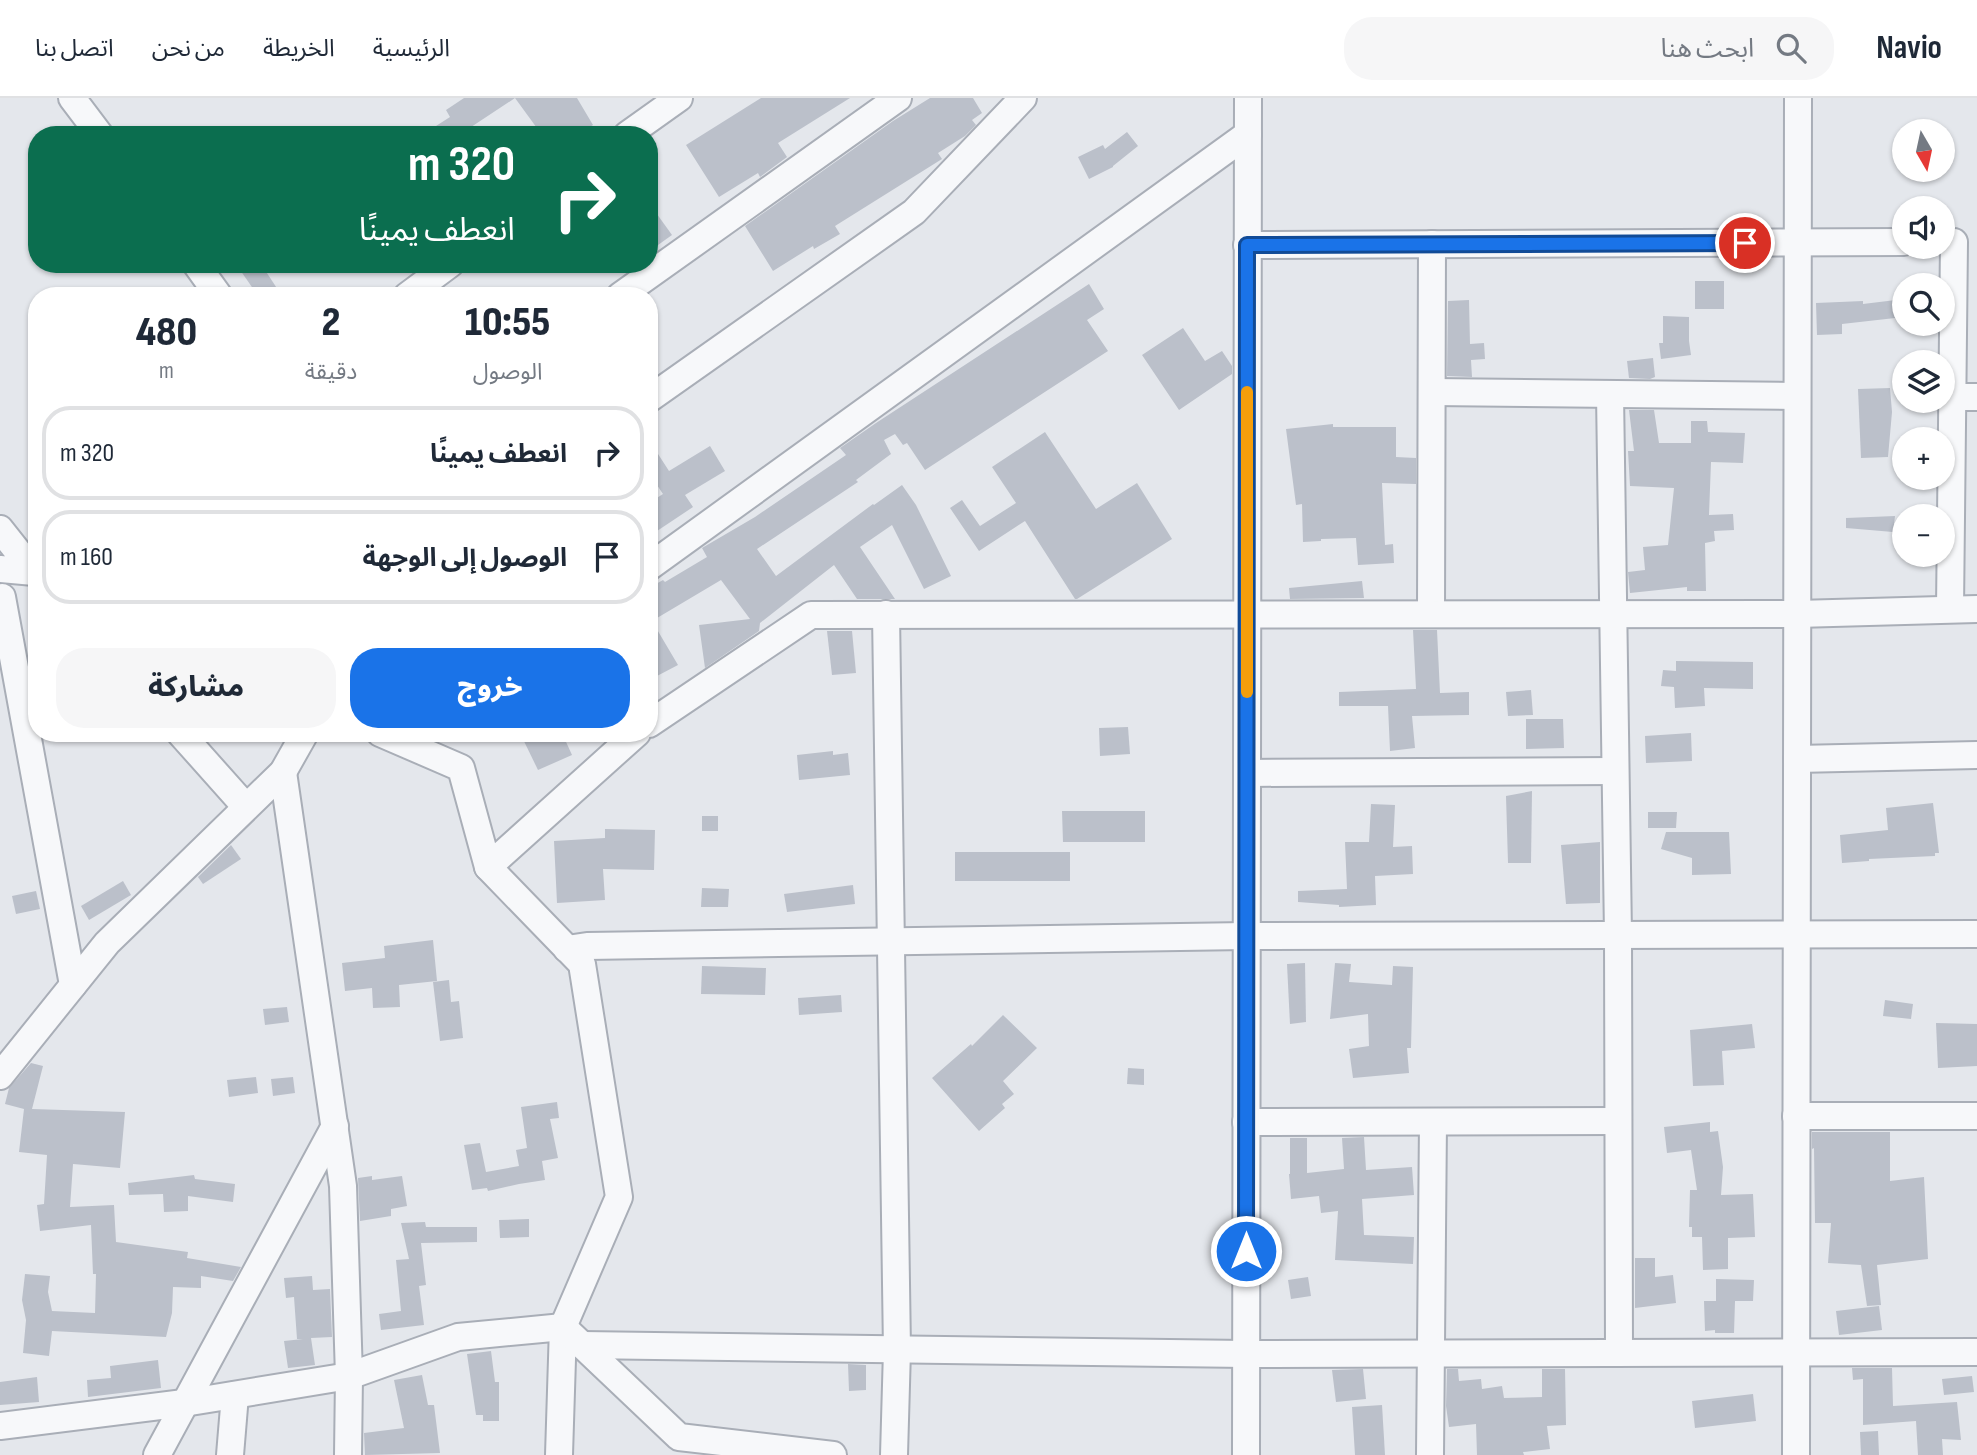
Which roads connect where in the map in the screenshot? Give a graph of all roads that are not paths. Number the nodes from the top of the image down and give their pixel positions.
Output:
1 (72, 98) edge
2 (679, 98) edge
3 (898, 98) edge
4 (1248, 98) edge
5 (1798, 98) edge
6 (1013, 102) edge
7 (93, 126) edge
8 (640, 126) edge
9 (1248, 134) junction
10 (1892, 242) edge
11 (1958, 242) edge
12 (1798, 243) junction
13 (1432, 244) junction
14 (1247, 245) junction
15 (658, 269) edge
16 (440, 273) edge
17 (652, 273) edge
18 (425, 287) edge
19 (633, 287) edge
20 (1432, 392) junction
21 (658, 393) edge
22 (1610, 394) junction
23 (1797, 396) junction
24 (1964, 397) edge
25 (0, 529) edge
26 (658, 560) edge
27 (28, 563) edge
28 (0, 569) edge
29 (28, 572) edge
30 (28, 579) edge
31 (1, 598) edge
32 (1977, 609) edge
33 (1950, 610) junction
34 (886, 614) junction
35 (1247, 614) junction
36 (1431, 614) junction
37 (1613, 614) junction
38 (1797, 614) junction
39 (658, 718) edge
40 (188, 742) edge
41 (299, 742) edge
42 (417, 742) edge
43 (627, 742) edge
44 (1977, 755) edge
45 (1797, 759) junction
46 (1615, 771) junction
47 (283, 772) junction
48 (1247, 772) junction
49 (246, 807) junction
50 (488, 867) junction
51 (1977, 934) edge
52 (1618, 935) junction
53 (1797, 935) junction
54 (1246, 936) junction
55 (891, 942) junction
56 (567, 948) junction
57 (73, 985) junction
58 (2, 1078) edge
59 (1796, 1116) junction
60 (1977, 1116) edge
61 (1618, 1121) junction
62 (1246, 1122) junction
63 (1433, 1122) junction
64 (335, 1126) junction
65 (573, 1336) junction
66 (897, 1349) junction
67 (1977, 1352) edge
68 (1619, 1353) junction
69 (1796, 1353) junction
70 (1246, 1354) junction
71 (1431, 1354) junction
72 (349, 1376) junction
73 (235, 1395) junction
74 (184, 1403) junction
75 (0, 1426) edge
76 (157, 1455) edge
77 (230, 1455) edge
78 (348, 1455) edge
79 (559, 1455) edge
80 (833, 1455) edge
81 (894, 1455) edge
82 (1246, 1455) edge
83 (1430, 1455) edge
84 (1796, 1455) edge

1 - 7 street
2 - 8 street
3 - 15 street
4 - 9 street
5 - 12 street
6 - 21 street
9 - 14 street
9 - 26 street
10 - 12 street
11 - 24 street
12 - 13 street
12 - 23 street
13 - 14 street
13 - 20 street
14 - 35 street
16 - 18 street
17 - 19 street
20 - 22 street
20 - 36 street
22 - 23 street
22 - 37 street
23 - 38 street
24 - 33 street
25 - 27 street
28 - 29 street
30 - 31 street
31 - 57 street
32 - 33 street
33 - 38 street
34 - 35 street
34 - 39 street
34 - 55 street
35 - 36 street
35 - 48 street
36 - 37 street
37 - 38 street
37 - 46 street
38 - 45 street
40 - 49 street
41 - 47 street
42 - 50 street
43 - 50 street
44 - 45 street
45 - 53 street
46 - 48 street
46 - 52 street
47 - 49 street
47 - 64 street
48 - 54 street
49 - 57 street
50 - 56 street
51 - 53 street
52 - 53 street
52 - 54 street
52 - 61 street
53 - 59 street
54 - 55 street
54 - 62 street
55 - 56 street
55 - 66 street
56 - 65 street
57 - 58 street
59 - 60 street
59 - 69 street
61 - 63 street
61 - 68 street
62 - 63 street
62 - 70 street
63 - 71 street
64 - 72 street
64 - 74 street
65 - 66 street
65 - 72 street
65 - 79 street
65 - 80 street
66 - 70 street
66 - 81 street
67 - 69 street
68 - 69 street
68 - 71 street
69 - 84 street
70 - 71 street
70 - 82 street
71 - 83 street
72 - 73 street
72 - 78 street
73 - 74 street
73 - 77 street
74 - 75 street
74 - 76 street

